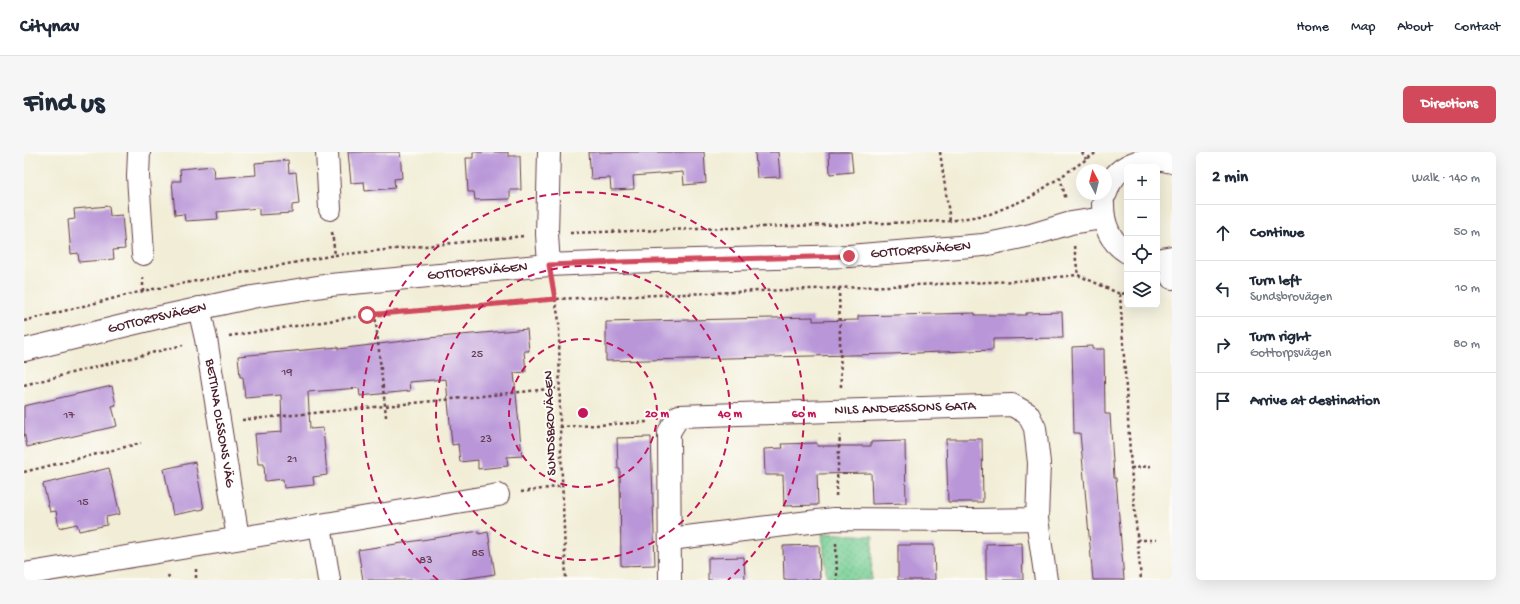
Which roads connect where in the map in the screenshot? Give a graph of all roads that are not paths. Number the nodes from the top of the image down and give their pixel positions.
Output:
1 (139, 152) edge
2 (327, 152) edge
3 (549, 152) edge
4 (1172, 162) edge
5 (1112, 181) edge
6 (1104, 200) edge
7 (330, 209) dead end
8 (1103, 218) junction
9 (1124, 250) edge
10 (143, 254) dead end
11 (549, 265) junction
12 (199, 308) junction
13 (24, 350) edge
14 (498, 495) road end
15 (1037, 519) junction
16 (320, 525) junction
17 (238, 538) junction
18 (670, 539) junction
19 (83, 572) edge
20 (24, 574) edge
21 (329, 580) edge
22 (670, 580) edge
23 (1046, 580) edge

1 - 10 street
2 - 7 street
3 - 11 street
4 - 5 street
6 - 8 street
8 - 9 street
8 - 11 street, GOTTORPSVÄGEN
11 - 12 street, GOTTORPSVÄGEN
12 - 13 street, GOTTORPSVÄGEN
12 - 17 street, BETTINA OLSSONS VÄG
14 - 16 street
15 - 18 street
15 - 18 street, NILS ANDERSSONS GATA
15 - 23 street, NILS ANDERSSONS GATA
16 - 17 street
16 - 21 street
17 - 19 street
18 - 22 street
19 - 20 street

